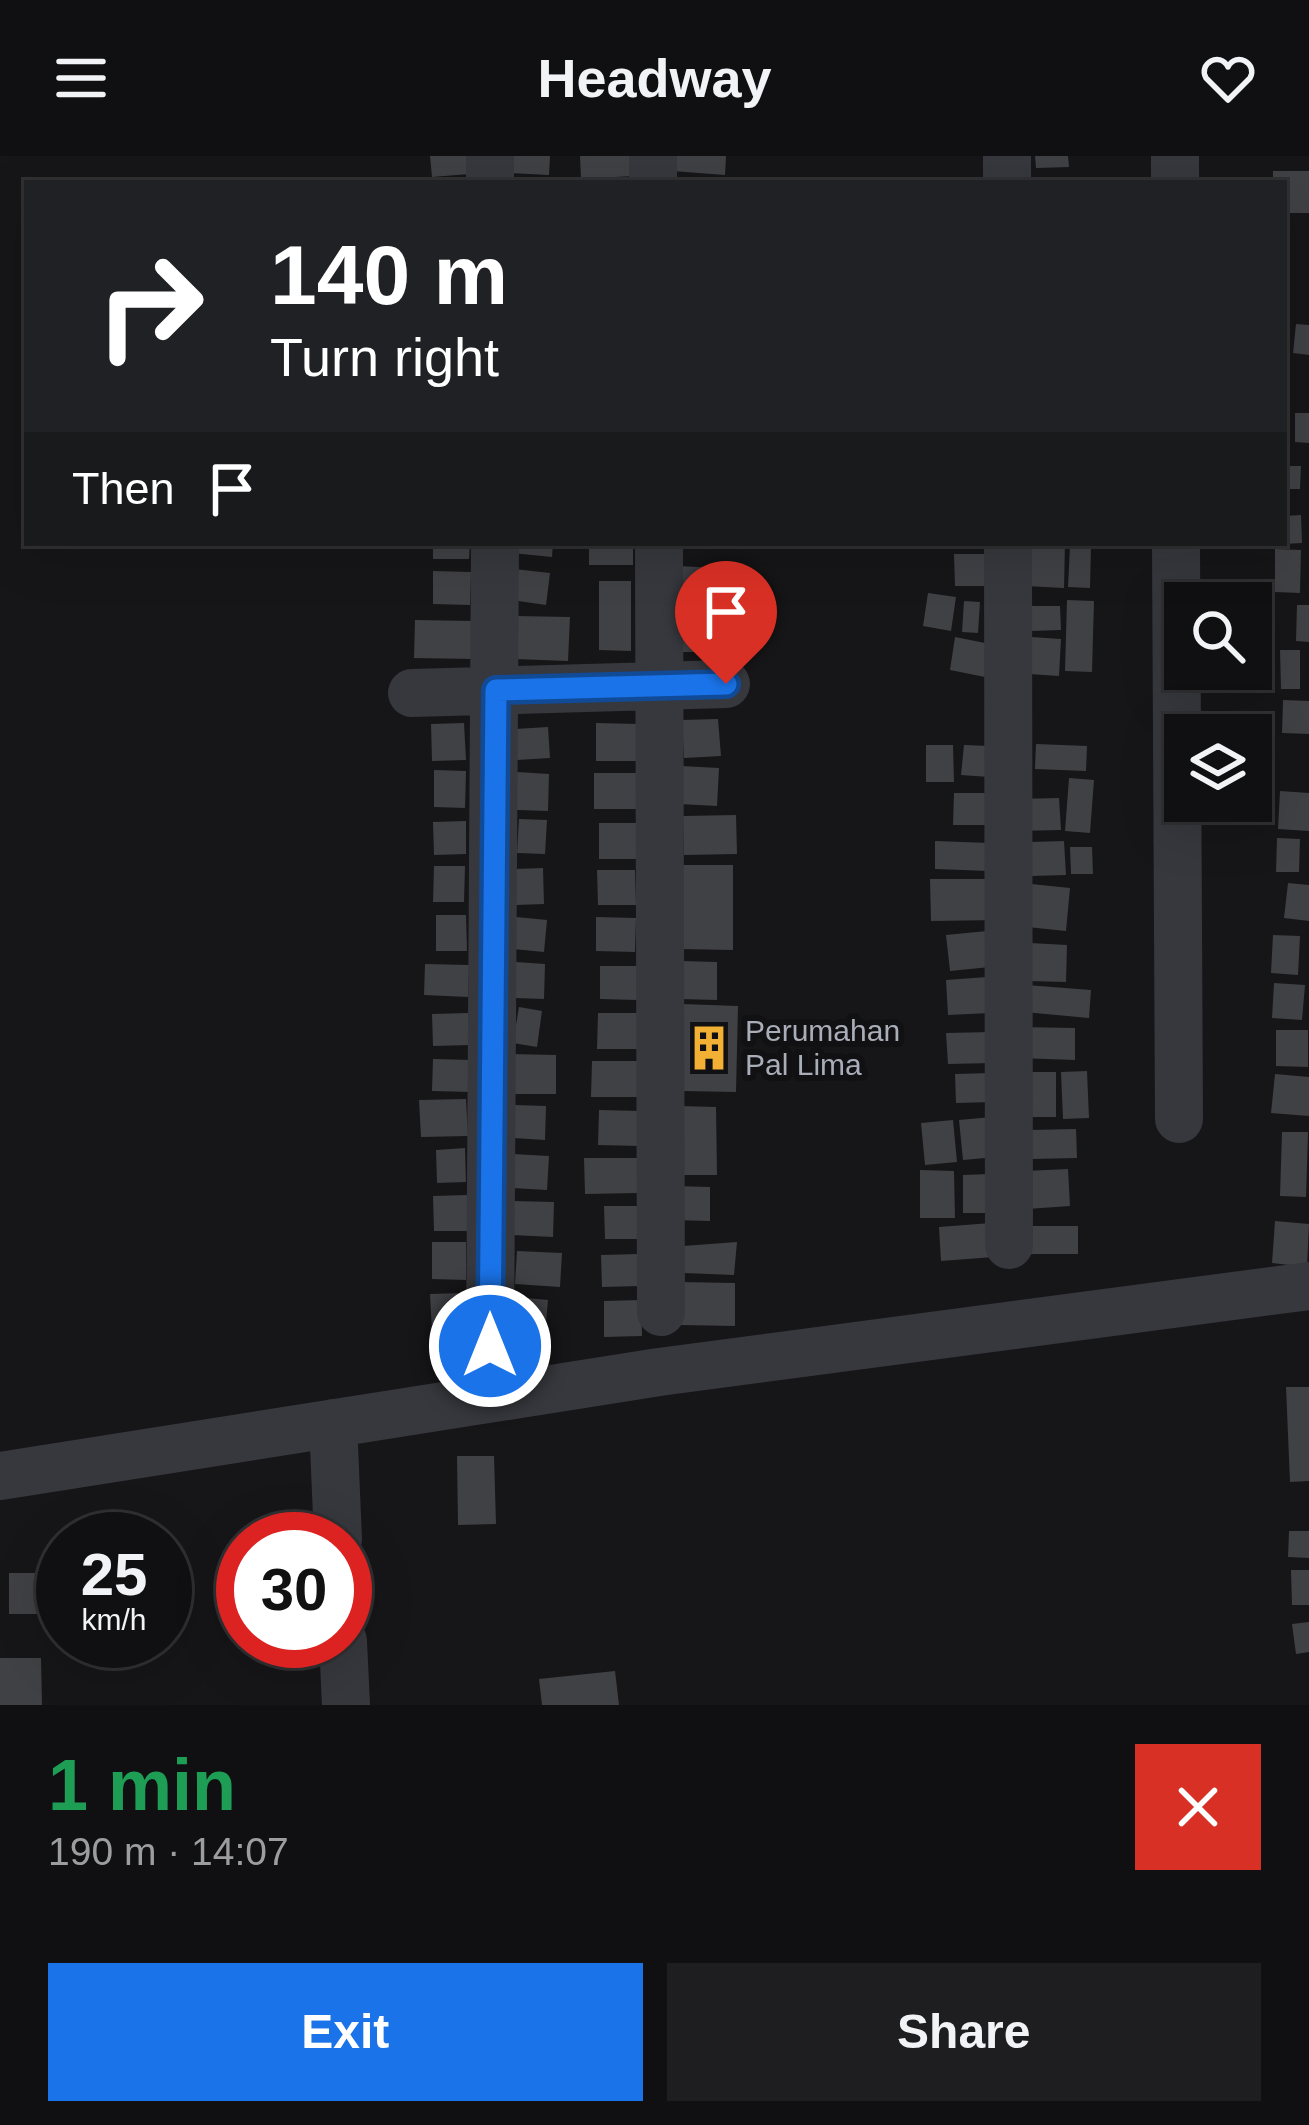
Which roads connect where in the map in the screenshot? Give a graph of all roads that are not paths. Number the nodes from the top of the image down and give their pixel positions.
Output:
1 (495, 546) edge
2 (659, 546) edge
3 (1008, 546) edge
4 (1176, 546) edge
5 (726, 684) dead end
6 (661, 686) junction
7 (496, 690) junction
8 (412, 693) dead end
9 (1179, 1119) dead end
10 (1009, 1245) dead end
11 (1309, 1286) edge
12 (661, 1312) dead end
13 (490, 1346) dead end
14 (333, 1423) junction
15 (0, 1476) edge
16 (337, 1512) edge
17 (344, 1668) edge
18 (346, 1705) edge

1 - 7 street
2 - 6 street
3 - 10 street
4 - 9 street
5 - 6 street
6 - 7 street
6 - 12 street
7 - 8 street
7 - 13 street
11 - 14 street
14 - 15 street
14 - 16 street
17 - 18 street

